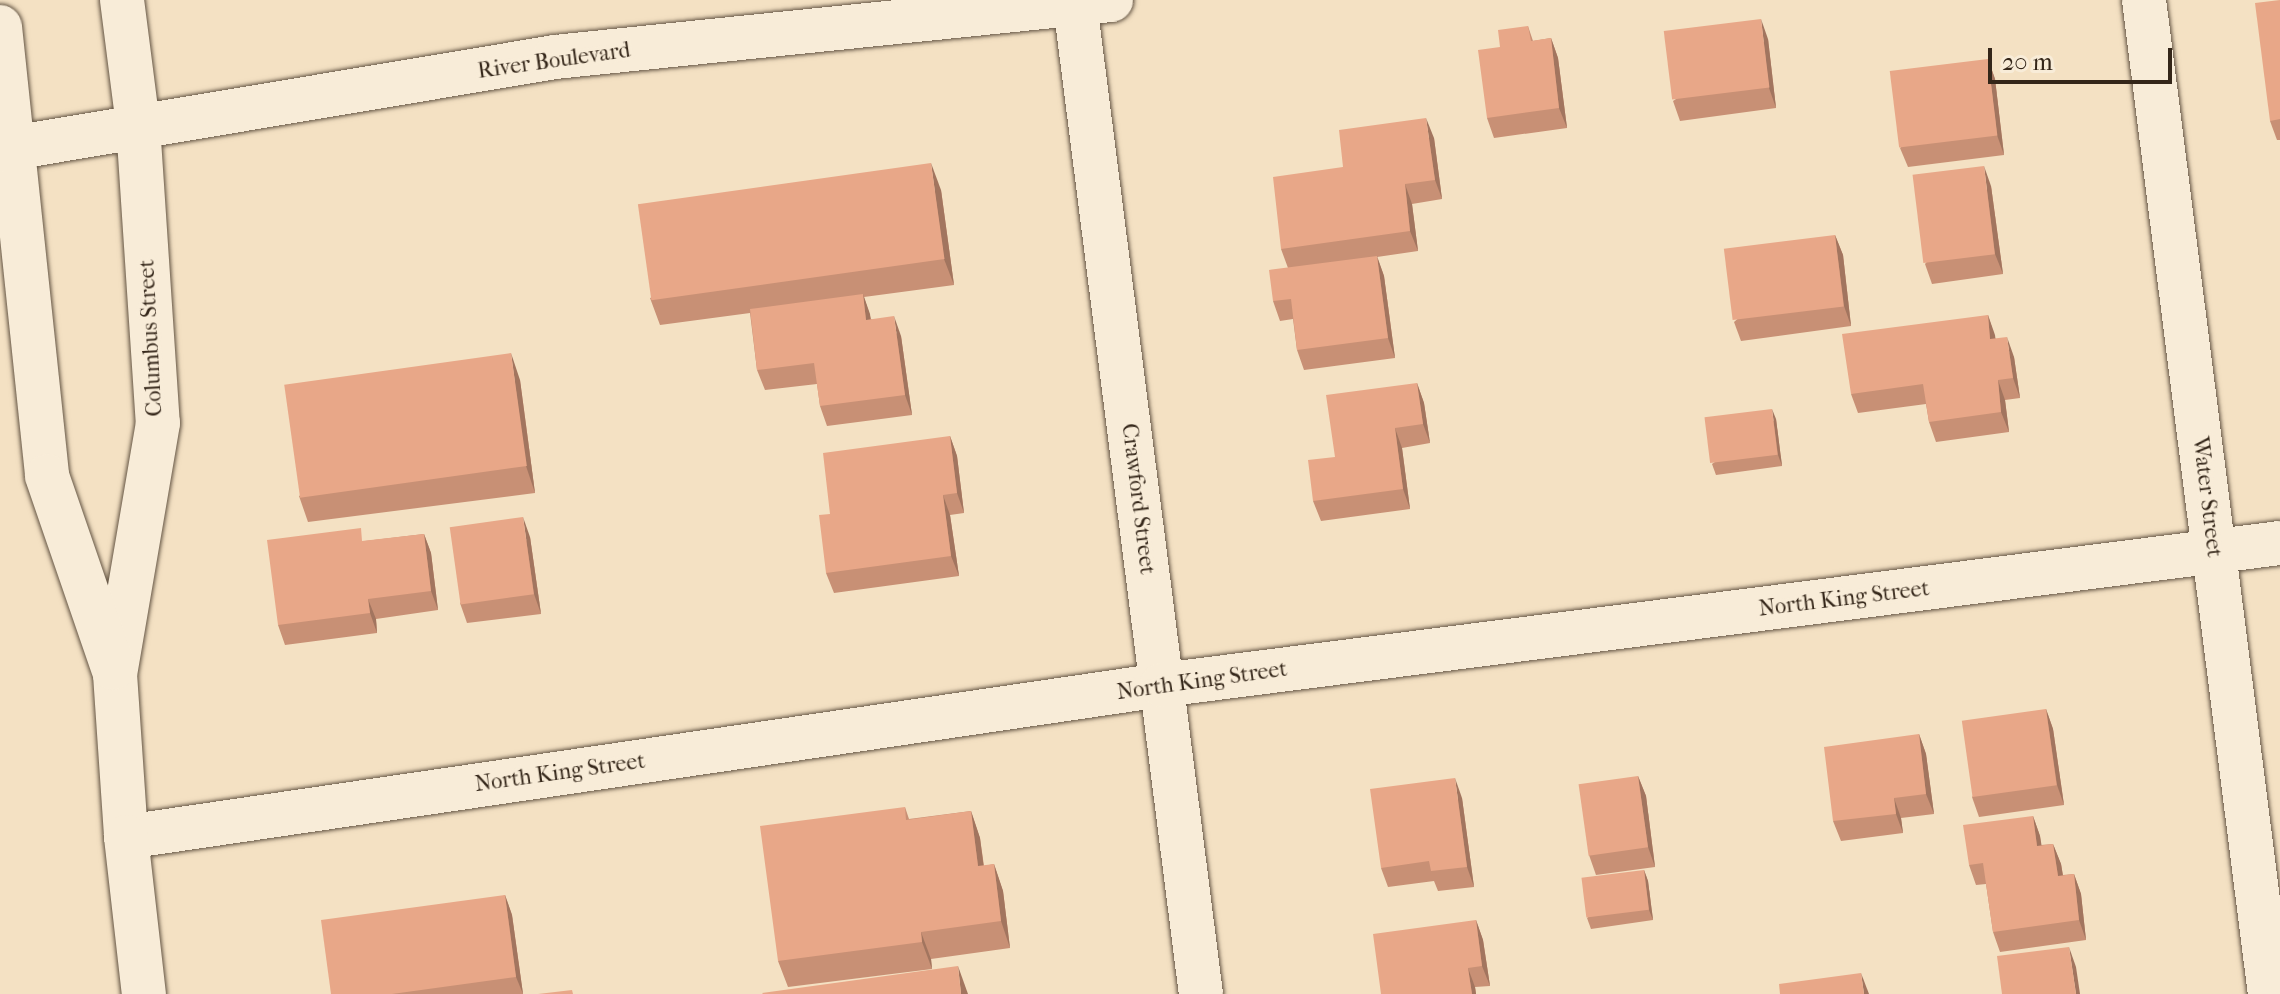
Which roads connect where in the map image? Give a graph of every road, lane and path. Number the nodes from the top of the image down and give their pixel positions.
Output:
1 (122, 0) edge
2 (2144, 0) edge
3 (1093, 2) edge
4 (0, 27) edge
5 (138, 125) junction
6 (7, 149) edge
7 (2280, 543) edge
8 (2214, 552) junction
9 (115, 674) junction
10 (1162, 685) junction
11 (126, 837) junction
12 (144, 994) edge
13 (1201, 994) edge
14 (2270, 994) edge

1 - 5 street, Columbus Street
2 - 8 street, Water Street
3 - 5 street, River Boulevard
3 - 10 street, Crawford Street
4 - 6 street, Columbus Street
5 - 6 street, River Boulevard
5 - 9 street, Columbus Street
6 - 9 street, Columbus Street
7 - 8 street, North King Street
8 - 10 street, North King Street
8 - 14 street, Water Street
9 - 11 street, Columbus Street
10 - 11 street, North King Street
10 - 13 street, Crawford Street
11 - 12 street, Columbus Street

